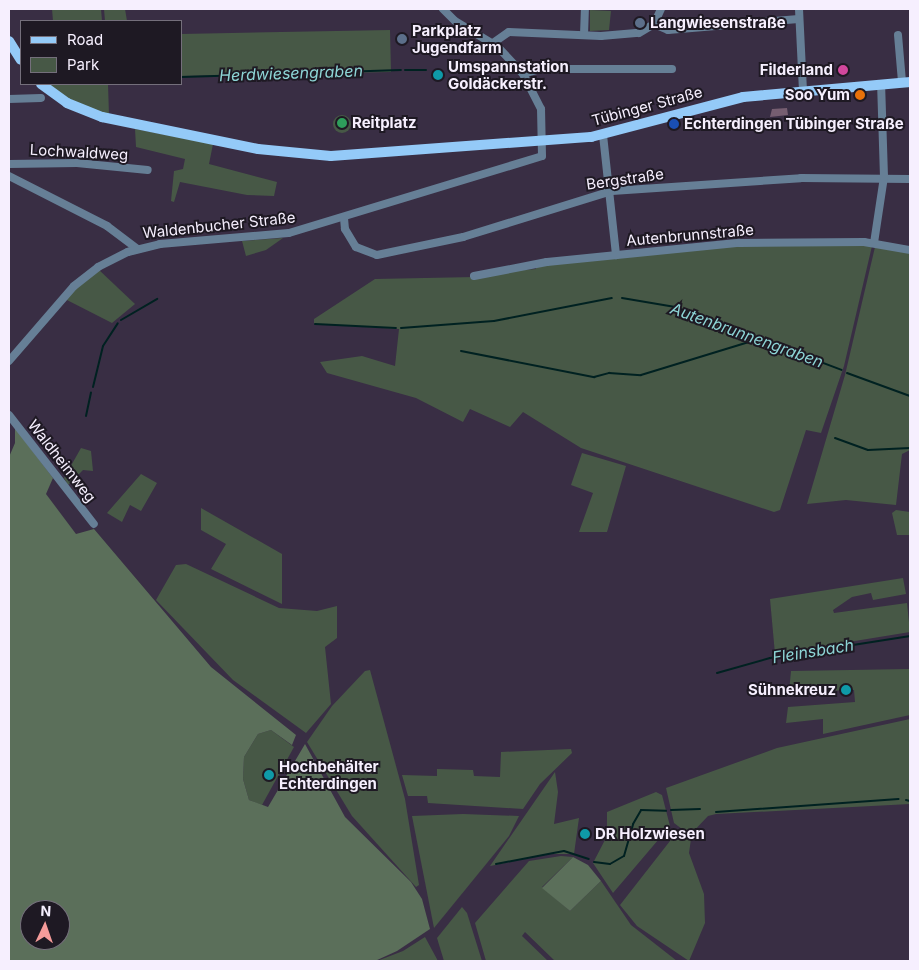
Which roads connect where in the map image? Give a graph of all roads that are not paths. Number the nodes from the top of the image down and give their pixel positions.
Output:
1 (442, 9) edge
2 (585, 9) edge
3 (661, 9) edge
4 (799, 9) edge
5 (799, 19) junction
6 (654, 24) junction
7 (898, 35) dead end
8 (584, 36) junction
9 (9, 41) edge
10 (493, 43) junction
11 (20, 58) edge
12 (672, 69) dead end
13 (523, 74) junction
14 (906, 82) edge
15 (881, 84) junction
16 (43, 85) edge
17 (803, 91) junction
18 (41, 98) dead end
19 (9, 99) edge
20 (603, 135) junction
21 (543, 140) junction
22 (9, 164) edge
23 (148, 170) dead end
24 (9, 176) edge
25 (884, 176) junction
26 (910, 179) edge
27 (612, 192) junction
28 (344, 218) junction
29 (874, 243) junction
30 (137, 249) junction
31 (910, 250) edge
32 (616, 255) junction
33 (474, 276) dead end
34 (9, 361) edge
35 (9, 415) edge
36 (94, 524) dead end

1 - 10 street
2 - 8 street
3 - 6 street
4 - 5 street
5 - 6 street
5 - 17 street
6 - 8 street
7 - 14 street
8 - 10 street
9 - 11 main road
10 - 13 street
12 - 13 street
13 - 21 street
14 - 15 main road, Tübinger Straße
15 - 17 main road, Tübinger Straße
15 - 25 street
16 - 21 main road, Tübinger Straße
17 - 20 main road, Tübinger Straße
18 - 19 street
20 - 21 main road, Tübinger Straße
20 - 27 street
21 - 28 street, Waldenbucher Straße
22 - 23 street, Lochwaldweg
24 - 30 street
25 - 26 street, Bergstraße
25 - 27 street, Bergstraße
25 - 29 street
27 - 28 street, Bergstraße
27 - 32 street
28 - 30 street, Waldenbucher Straße
29 - 31 street, Autenbrunnstraße
29 - 32 street, Autenbrunnstraße
30 - 34 street, Waldenbucher Straße
32 - 33 street, Autenbrunnstraße
35 - 36 street, Waldheimweg

